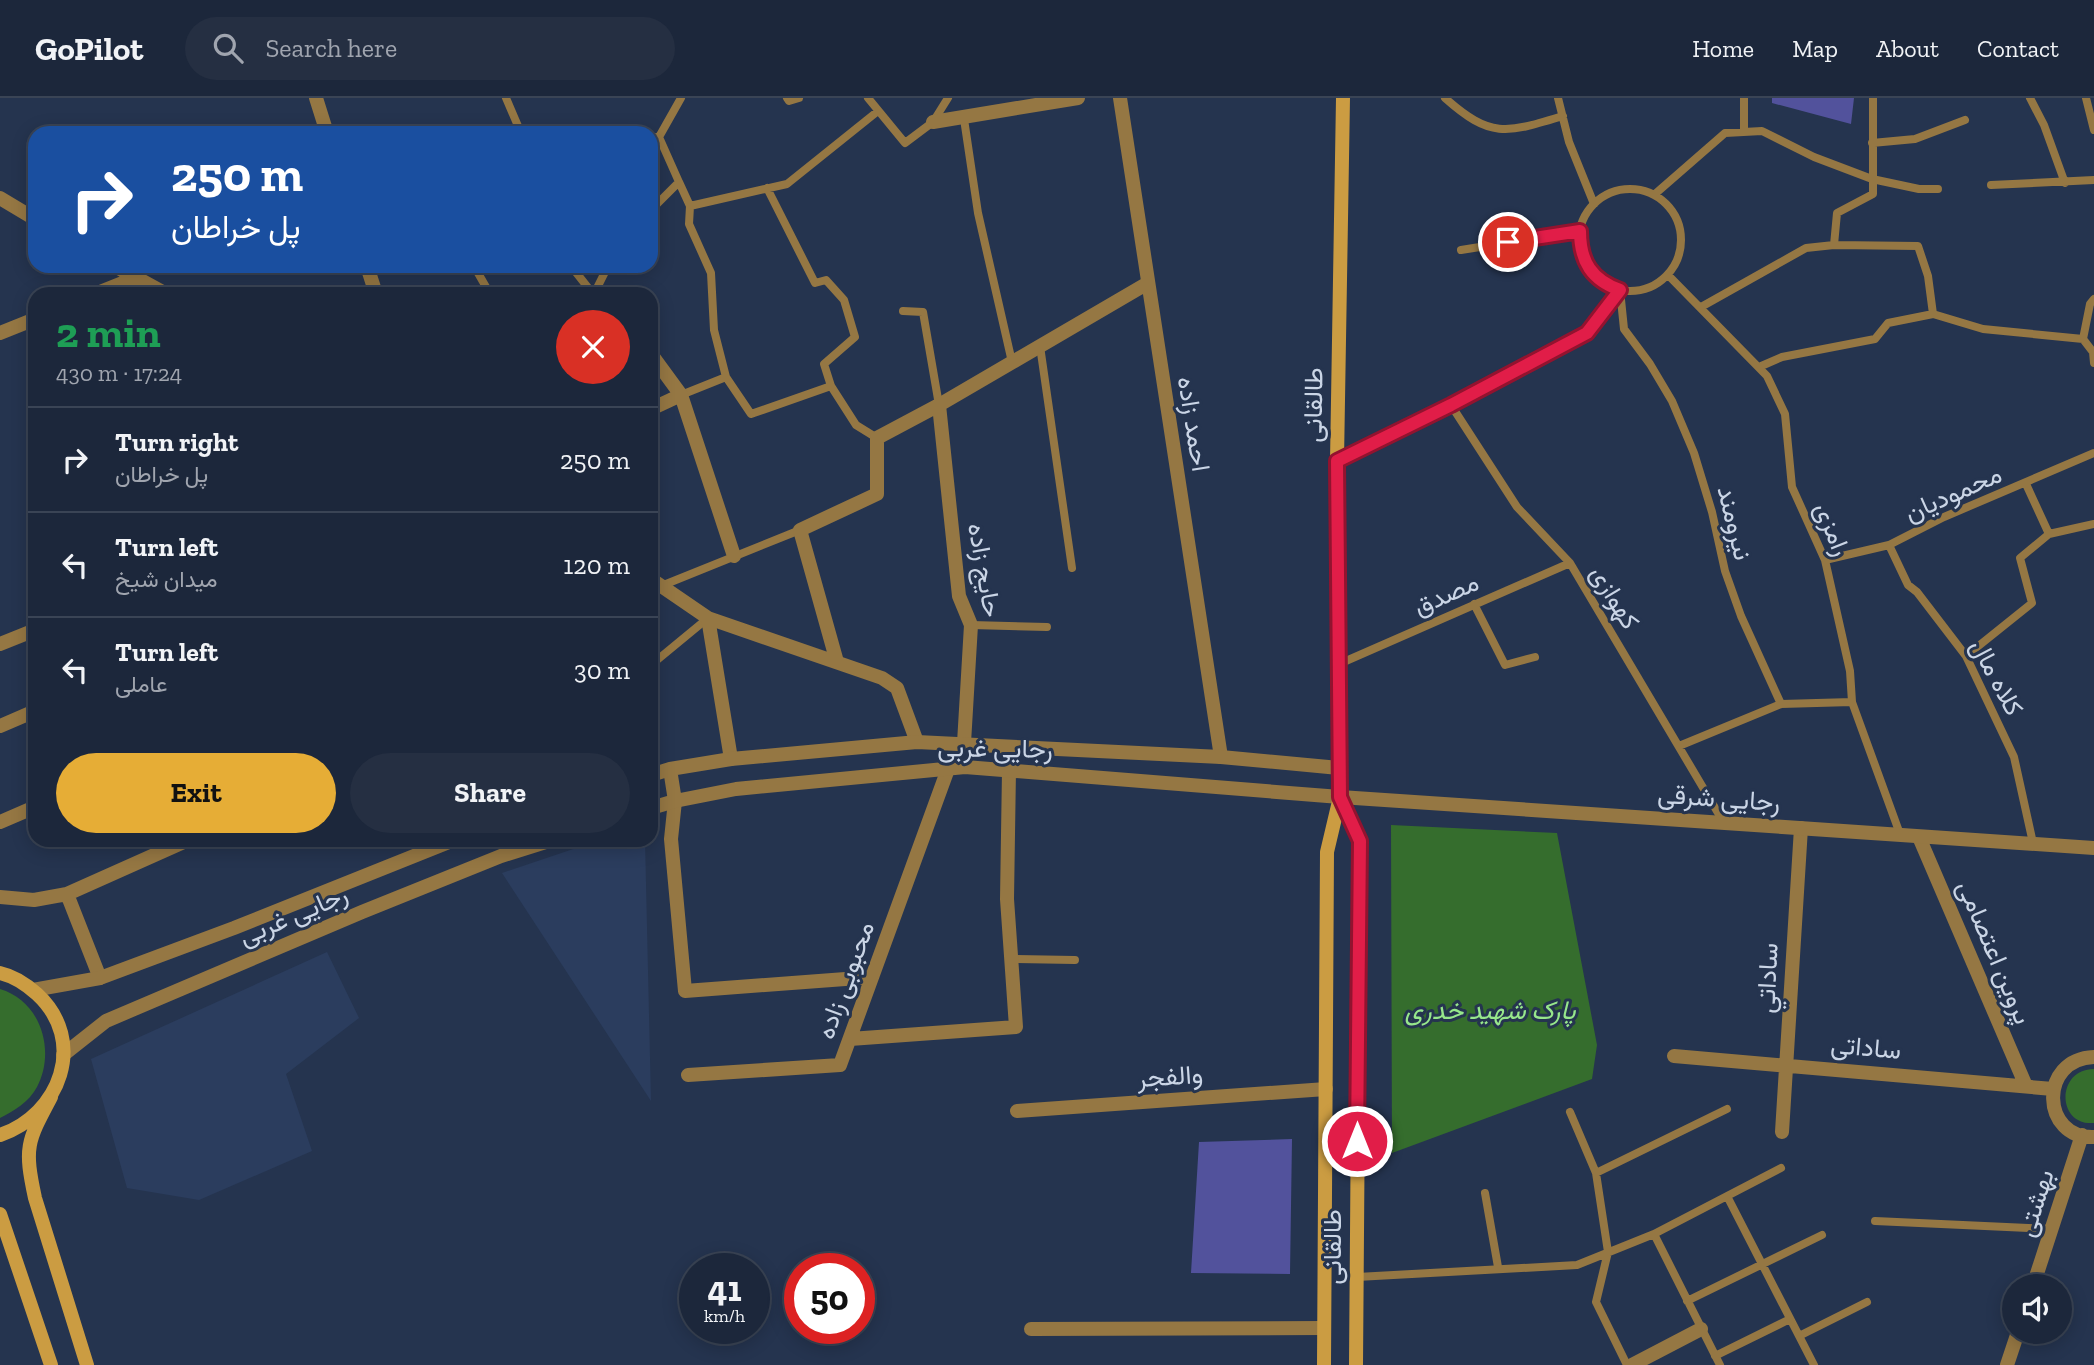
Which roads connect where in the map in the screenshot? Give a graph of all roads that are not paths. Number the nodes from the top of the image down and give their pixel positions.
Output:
1 (316, 98) edge
2 (506, 98) edge
3 (681, 98) edge
4 (787, 98) edge
5 (799, 98) edge
6 (868, 98) edge
7 (948, 98) edge
8 (1078, 98) edge
9 (1120, 98) edge
10 (1343, 98) edge
11 (1445, 98) edge
12 (1558, 98) edge
13 (1744, 98) edge
14 (1873, 98) edge
15 (2030, 98) edge
16 (2086, 98) edge
17 (878, 111) junction
18 (1563, 116) junction
19 (964, 119) junction
20 (1965, 120) dead end
21 (933, 122) junction
22 (325, 126) edge
23 (518, 126) edge
24 (2094, 130) edge
25 (658, 132) edge
26 (1745, 132) junction
27 (1872, 142) junction
28 (658, 143) edge
29 (1872, 179) junction
30 (2094, 180) edge
31 (679, 182) junction
32 (2065, 183) junction
33 (1991, 185) dead end
34 (767, 188) junction
35 (1938, 189) dead end
36 (1655, 194) junction
37 (0, 198) edge
38 (658, 203) edge
39 (1594, 204) junction
40 (690, 206) junction
41 (28, 215) edge
42 (1580, 231) junction
43 (1834, 244) junction
44 (1461, 250) dead end
45 (127, 273) edge
46 (577, 273) edge
47 (1668, 275) junction
48 (135, 278) junction
49 (1148, 283) junction
50 (112, 287) edge
51 (152, 287) edge
52 (588, 287) edge
53 (1620, 290) junction
54 (2094, 299) edge
55 (1701, 307) junction
56 (903, 311) dead end
57 (1933, 314) junction
58 (28, 322) edge
59 (0, 333) edge
60 (2084, 339) junction
61 (1040, 346) junction
62 (1012, 362) junction
63 (2094, 363) edge
64 (658, 364) edge
65 (1759, 367) junction
66 (726, 377) junction
67 (831, 387) junction
68 (681, 395) junction
69 (939, 405) junction
70 (1451, 405) junction
71 (658, 406) edge
72 (877, 438) junction
73 (2094, 453) edge
74 (1337, 461) junction
75 (2026, 484) junction
76 (2094, 524) edge
77 (800, 530) junction
78 (2049, 534) junction
79 (1889, 545) junction
80 (734, 556) junction
81 (1825, 560) junction
82 (1570, 563) junction
83 (1072, 568) dead end
84 (658, 581) edge
85 (658, 583) edge
86 (1474, 604) junction
87 (708, 618) junction
88 (971, 625) junction
89 (1047, 627) dead end
90 (28, 633) edge
91 (0, 644) edge
92 (1966, 656) junction
93 (1535, 657) dead end
94 (658, 659) edge
95 (837, 662) junction
96 (1339, 664) junction
97 (1852, 702) junction
98 (1781, 704) junction
99 (28, 714) edge
100 (0, 726) edge
101 (917, 742) junction
102 (964, 743) junction
103 (1679, 746) junction
104 (1221, 757) junction
105 (731, 759) junction
106 (1339, 768) junction
107 (670, 769) junction
108 (948, 769) junction
109 (1009, 770) junction
110 (658, 773) edge
111 (1340, 797) junction
112 (675, 801) junction
113 (658, 806) edge
114 (28, 810) edge
115 (0, 822) edge
116 (1724, 822) junction
117 (1801, 828) junction
118 (1900, 834) junction
119 (1919, 837) junction
120 (2033, 844) junction
121 (172, 847) edge
122 (436, 847) edge
123 (530, 847) edge
124 (2094, 848) edge
125 (67, 894) junction
126 (0, 897) edge
127 (1011, 959) junction
128 (1075, 960) dead end
129 (0, 973) edge
130 (872, 977) junction
131 (100, 978) junction
132 (33, 990) junction
133 (850, 1039) junction
134 (63, 1055) junction
135 (1674, 1056) dead end
136 (2094, 1057) edge
137 (1786, 1064) junction
138 (688, 1075) dead end
139 (2026, 1086) junction
140 (1326, 1088) junction
141 (2053, 1088) junction
142 (51, 1097) junction
143 (1727, 1109) dead end
144 (1017, 1111) dead end
145 (1570, 1112) dead end
146 (1782, 1132) dead end
147 (0, 1135) edge
148 (2088, 1136) edge
149 (1781, 1168) dead end
150 (1596, 1173) junction
151 (1485, 1193) dead end
152 (1727, 1196) junction
153 (0, 1214) edge
154 (1875, 1221) dead end
155 (2052, 1229) junction
156 (1654, 1234) junction
157 (1822, 1235) dead end
158 (1608, 1252) junction
159 (1762, 1265) junction
160 (1498, 1267) junction
161 (2037, 1274) edge
162 (1356, 1277) junction
163 (1687, 1301) junction
164 (1867, 1302) dead end
165 (1790, 1319) junction
166 (1324, 1328) junction
167 (1031, 1329) dead end
168 (1701, 1329) junction
169 (1799, 1336) junction
170 (2014, 1344) edge
171 (1715, 1356) junction
172 (51, 1365) edge
173 (87, 1365) edge
174 (1324, 1365) edge
175 (1356, 1365) edge
176 (1630, 1365) edge
177 (1720, 1365) edge
178 (1814, 1365) edge
179 (2007, 1365) edge

1 - 22 street
2 - 23 lane
3 - 25 lane
4 - 5 lane
6 - 17 lane
7 - 21 lane
8 - 19 street
9 - 49 street, احمد زاده
10 - 74 main road, طالقانی
11 - 18 lane
12 - 18 lane
13 - 26 lane
14 - 27 lane
15 - 32 lane
16 - 24 lane
17 - 21 lane
17 - 34 lane
18 - 39 lane
19 - 21 street
19 - 62 lane
20 - 27 lane
26 - 29 lane
26 - 36 lane
27 - 29 lane
28 - 31 lane
29 - 35 lane
29 - 43 lane
30 - 32 lane
31 - 38 lane
31 - 40 lane
32 - 33 lane
34 - 40 lane
34 - 67 lane
36 - 39 lane
36 - 47 lane
37 - 41 street
39 - 42 lane
40 - 66 lane
42 - 44 lane
42 - 53 lane
43 - 55 lane
43 - 57 lane
45 - 48 street
46 - 52 lane
47 - 53 lane
47 - 55 lane, رامزی
48 - 50 street
48 - 51 street
49 - 61 street
49 - 104 street, احمد زاده
53 - 70 street
53 - 98 lane, نیرومند
54 - 60 lane
55 - 65 lane, رامزی
56 - 69 lane
57 - 60 lane
57 - 65 lane
58 - 59 street
60 - 63 lane
61 - 62 street
61 - 83 lane
62 - 69 street
64 - 68 street
65 - 81 lane, رامزی
66 - 67 lane
66 - 68 lane
67 - 72 lane
68 - 71 street
68 - 80 street
69 - 72 street
69 - 88 street, حایج زاده
70 - 74 street
70 - 82 lane, کهوازی
72 - 77 street
73 - 75 lane, محمودیان
74 - 96 main road, طالقانی
75 - 78 lane
75 - 79 lane, محمودیان
76 - 78 lane
77 - 80 lane
77 - 95 street
78 - 92 lane
79 - 81 lane, محمودیان
79 - 92 lane, کلاه مال
80 - 84 lane
81 - 97 lane, رامزی
82 - 86 lane, مصدق
82 - 103 lane, کهوازی
85 - 87 street
86 - 93 lane
86 - 96 lane, مصدق
87 - 94 lane
87 - 95 street
87 - 105 street
88 - 89 lane
88 - 102 street, حایج زاده
90 - 91 street
92 - 120 lane, کلاه مال
95 - 101 street
96 - 106 main road, طالقانی
97 - 98 lane
97 - 118 lane, رامزی
98 - 103 lane
99 - 100 street
101 - 102 street, رجایی غربی
101 - 105 street, رجایی غربی
102 - 104 street, رجایی غربی
103 - 116 lane, کهوازی
104 - 106 street, رجایی غربی
105 - 107 street, رجایی غربی
106 - 111 main road, طالقانی
107 - 110 street, رجایی غربی
107 - 112 street
108 - 109 street, رجایی غربی
108 - 112 street, رجایی غربی
108 - 130 street, محبوبی زاده
109 - 111 street, رجایی غربی
109 - 127 street
111 - 116 street, رجایی شرقی
111 - 140 main road, طالقانی
111 - 162 main road, طالقانی
112 - 113 street, رجایی غربی
112 - 130 street
114 - 115 street
116 - 117 street, رجایی شرقی
117 - 118 street, رجایی شرقی
117 - 137 street, ساداتي
118 - 119 street, رجایی شرقی
119 - 120 street, رجایی شرقی
119 - 139 street, پروین اعتصامی
120 - 124 street, رجایی شرقی
121 - 125 street
122 - 131 street, رجایی غربی
123 - 134 street, رجایی غربی
125 - 126 street
125 - 131 street
127 - 128 lane
127 - 133 street
129 - 132 main road
130 - 133 street, محبوبی زاده
131 - 132 street, رجایی غربی
132 - 134 main road
133 - 138 street, محبوبی زاده
134 - 142 main road
135 - 137 street, ساداتی
136 - 141 street
137 - 139 street, ساداتی
137 - 146 street, ساداتي
139 - 141 street, ساداتی
140 - 144 street, والفجر
140 - 166 main road, طالقانی
141 - 148 street
142 - 147 main road
142 - 173 main road
143 - 150 lane
145 - 150 lane
148 - 155 street, بهشتی
149 - 152 lane
150 - 158 lane
151 - 160 lane
152 - 156 lane
152 - 159 lane
153 - 172 main road
154 - 155 lane
155 - 161 street, بهشتی
156 - 158 lane
156 - 163 lane
157 - 159 lane
158 - 160 lane
158 - 176 lane
159 - 163 lane
159 - 165 lane
160 - 162 lane
162 - 175 main road, طالقانی
163 - 168 lane
164 - 169 lane
165 - 169 lane
165 - 171 lane
166 - 167 street
166 - 174 main road, طالقانی
168 - 171 lane
168 - 176 street
169 - 178 lane
170 - 179 street
171 - 177 lane

